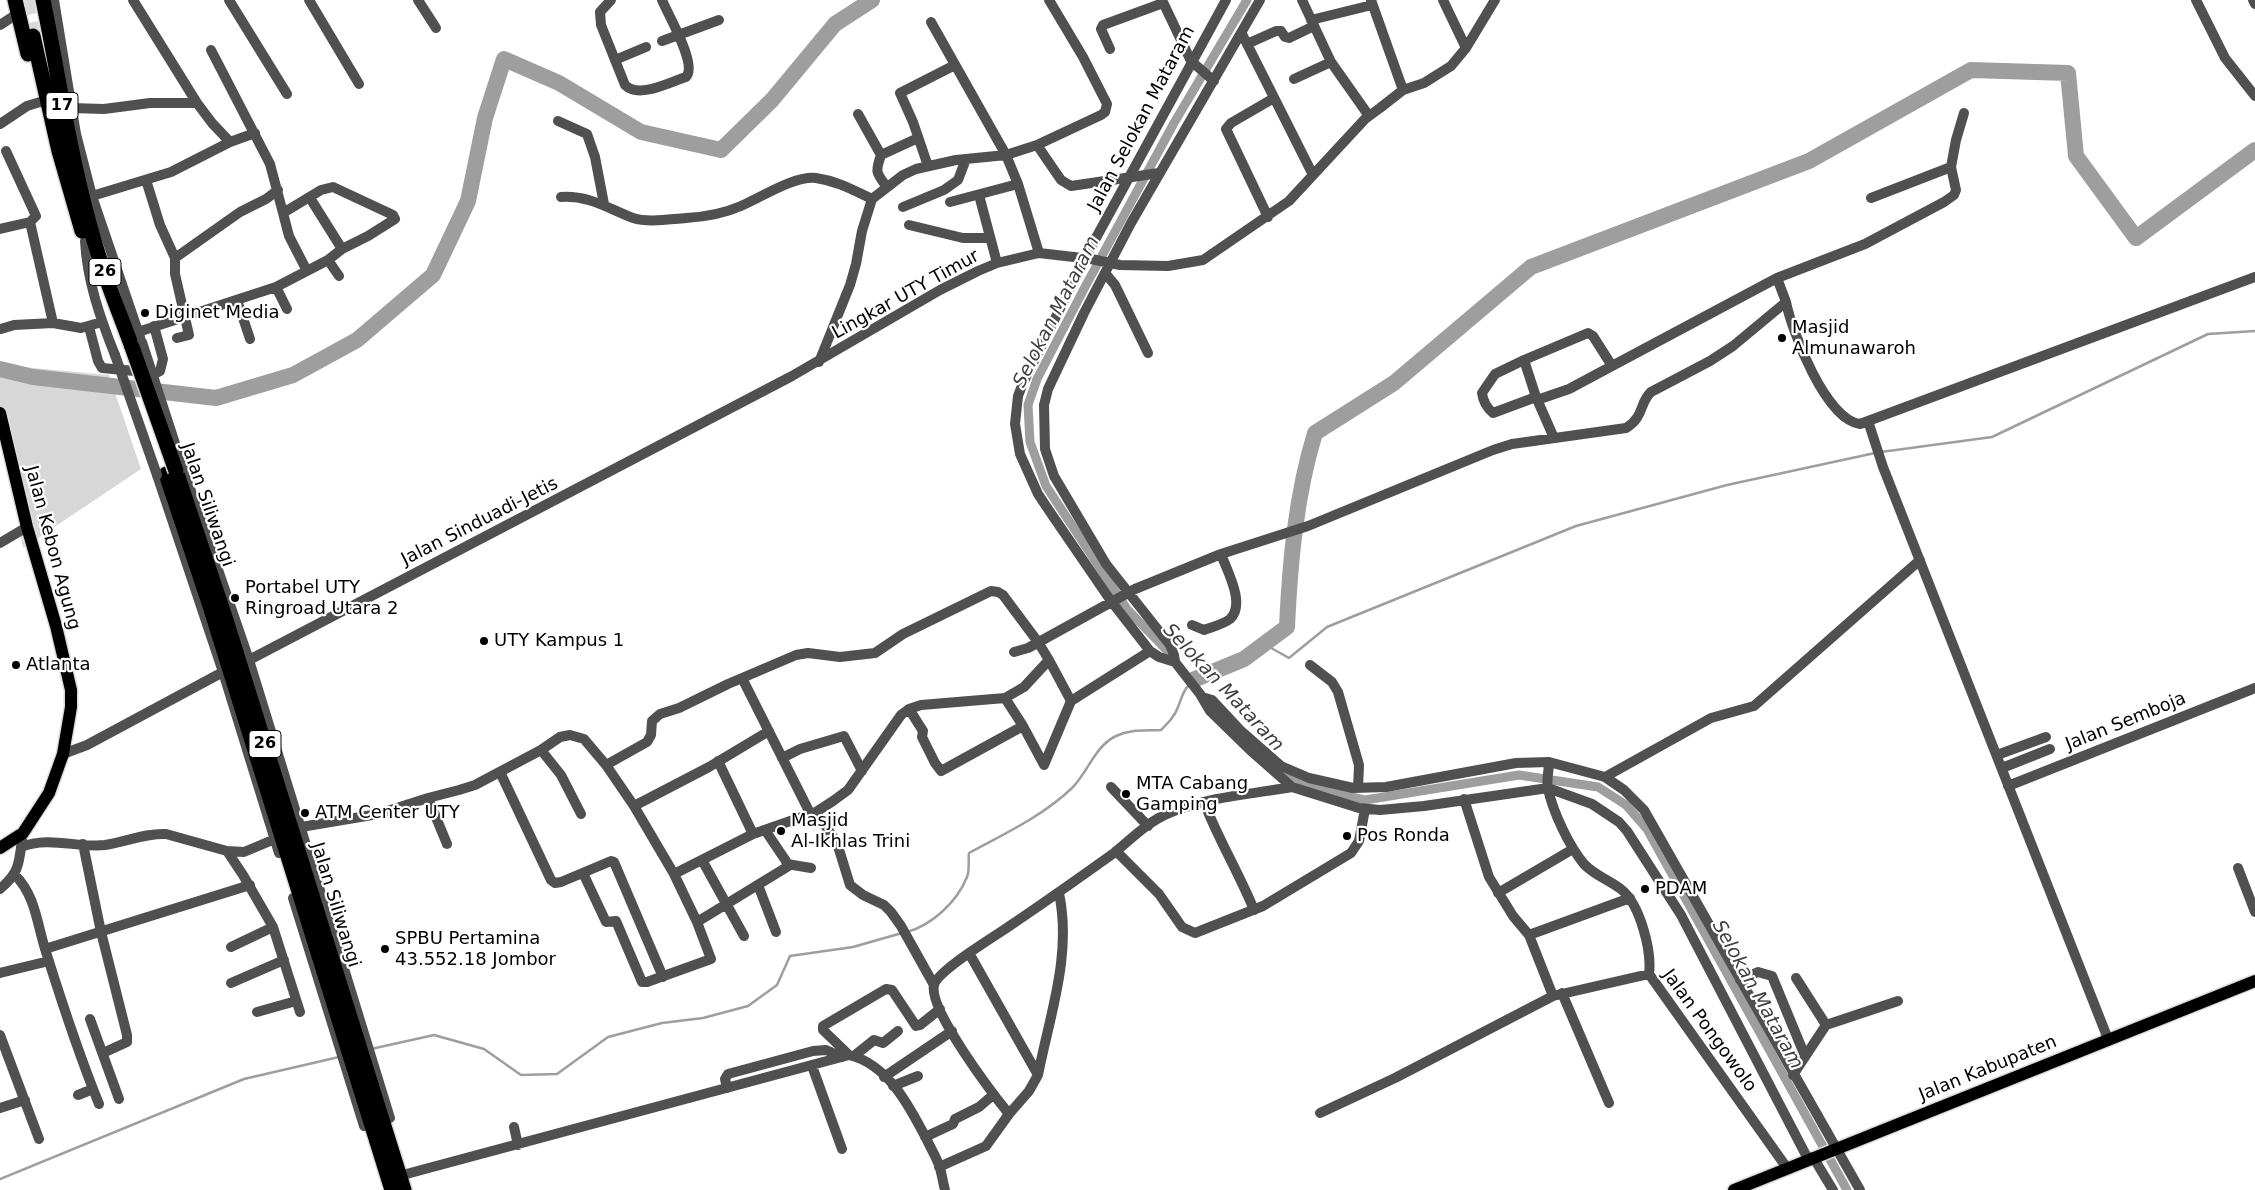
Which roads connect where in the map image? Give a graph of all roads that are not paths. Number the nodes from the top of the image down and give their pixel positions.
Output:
1 (43, 0) edge
2 (54, 0) edge
3 (133, 0) edge
4 (229, 0) edge
5 (309, 0) edge
6 (418, 0) edge
7 (611, 0) edge
8 (662, 0) edge
9 (1049, 0) edge
10 (1226, 0) edge
11 (1260, 0) edge
12 (1302, 0) edge
13 (1443, 0) edge
14 (1495, 0) edge
15 (2196, 0) edge
16 (2253, 0) edge
17 (1163, 1) edge
18 (1372, 2) edge
19 (2255, 4) edge
20 (16, 7) edge
21 (719, 20) dead end
22 (931, 22) dead end
23 (1312, 23) junction
24 (0, 25) edge
25 (436, 28) dead end
26 (678, 35) junction
27 (33, 36) tunnel mouth
28 (1244, 39) junction
29 (662, 41) dead end
30 (646, 47) dead end
31 (1466, 48) junction
32 (1110, 49) dead end
33 (211, 50) dead end
34 (615, 60) junction
35 (1193, 62) junction
36 (1331, 62) junction
37 (955, 65) junction
38 (1210, 78) junction
39 (1294, 78) dead end
40 (359, 84) dead end
41 (1403, 90) junction
42 (287, 94) dead end
43 (2255, 96) edge
44 (1274, 98) junction
45 (40, 102) junction
46 (197, 103) junction
47 (71, 108) junction
48 (1964, 113) dead end
49 (858, 114) dead end
50 (1369, 116) junction
51 (558, 121) dead end
52 (0, 124) edge
53 (255, 133) junction
54 (918, 138) junction
55 (230, 142) junction
56 (1038, 145) junction
57 (6, 151) dead end
58 (59, 151) junction
59 (881, 155) junction
60 (1006, 155) junction
61 (966, 159) junction
62 (928, 166) junction
63 (1951, 166) junction
64 (1157, 172) junction
65 (1313, 175) junction
66 (1132, 176) junction
67 (146, 180) junction
68 (1018, 184) junction
69 (887, 187) junction
70 (278, 190) junction
71 (979, 194) junction
72 (88, 196) junction
73 (562, 197) dead end
74 (310, 198) junction
75 (1871, 198) dead end
76 (872, 199) junction
77 (950, 202) dead end
78 (604, 204) junction
79 (903, 207) dead end
80 (283, 213) junction
81 (1268, 216) junction
82 (30, 222) junction
83 (909, 225) dead end
84 (0, 229) edge
85 (990, 238) junction
86 (85, 240) junction
87 (342, 249) junction
88 (1039, 253) junction
89 (175, 258) junction
90 (1088, 258) junction
91 (328, 260) junction
92 (1109, 263) junction
93 (997, 264) junction
94 (307, 271) junction
95 (1105, 273) junction
96 (339, 276) dead end
97 (2255, 277) edge
98 (1777, 278) junction
99 (276, 287) junction
100 (237, 300) junction
101 (1786, 302) junction
102 (287, 309) dead end
103 (186, 317) junction
104 (102, 322) junction
105 (53, 323) junction
106 (89, 326) junction
107 (154, 326) junction
108 (1, 329) dead end
109 (138, 332) junction
110 (177, 338) dead end
111 (250, 339) dead end
112 (128, 349) junction
113 (1148, 353) dead end
114 (1524, 360) junction
115 (819, 362) junction
116 (1612, 366) junction
117 (1537, 399) junction
118 (0, 413) edge
119 (1868, 421) junction
120 (2, 436) edge
121 (1554, 438) junction
122 (620, 468) joint
123 (170, 472) junction
124 (184, 494) junction
125 (199, 513) junction
126 (175, 515) junction
127 (27, 527) junction
128 (197, 533) junction
129 (0, 543) edge
130 (1221, 554) junction
131 (1920, 560) junction
132 (1126, 594) junction
133 (1112, 600) junction
134 (1192, 625) dead end
135 (1038, 642) junction
136 (1150, 651) junction
137 (1014, 652) dead end
138 (249, 660) junction
139 (1049, 660) junction
140 (1177, 665) junction
141 (1310, 665) dead end
142 (223, 672) junction
143 (742, 678) junction
144 (2255, 688) edge
145 (1205, 697) junction
146 (1005, 698) junction
147 (1071, 701) junction
148 (909, 709) junction
149 (1024, 726) junction
150 (768, 731) junction
151 (2046, 737) dead end
152 (2050, 749) dead end
153 (541, 750) junction
154 (62, 754) junction
155 (1997, 755) junction
156 (782, 758) junction
157 (718, 761) junction
158 (606, 765) junction
159 (1549, 766) junction
160 (2002, 768) junction
161 (862, 771) junction
162 (500, 772) junction
163 (1605, 777) junction
164 (1548, 784) junction
165 (1292, 786) junction
166 (2008, 786) junction
167 (1111, 787) dead end
168 (1352, 795) junction
169 (428, 798) junction
170 (1464, 800) junction
171 (1204, 802) junction
172 (634, 806) junction
173 (1365, 809) junction
174 (813, 813) junction
175 (580, 814) dead end
176 (1148, 826) junction
177 (301, 827) junction
178 (765, 830) junction
179 (23, 833) junction
180 (753, 834) junction
181 (275, 839) junction
182 (83, 844) junction
183 (447, 844) dead end
184 (21, 846) junction
185 (0, 848) edge
186 (1573, 849) junction
187 (227, 851) junction
188 (1116, 851) junction
189 (702, 860) junction
190 (787, 864) junction
191 (810, 868) dead end
192 (2238, 868) dead end
193 (583, 873) junction
194 (674, 874) junction
195 (15, 875) junction
196 (250, 885) junction
197 (758, 885) junction
198 (0, 889) edge
199 (1059, 893) junction
200 (1498, 893) junction
201 (1630, 898) junction
202 (726, 905) junction
203 (1254, 910) junction
204 (2255, 912) edge
205 (697, 922) junction
206 (273, 927) junction
207 (101, 932) junction
208 (776, 932) dead end
209 (1529, 935) junction
210 (744, 936) dead end
211 (231, 947) dead end
212 (45, 949) junction
213 (969, 953) junction
214 (284, 960) junction
215 (49, 961) junction
216 (0, 973) edge
217 (1648, 974) junction
218 (663, 977) junction
219 (1796, 978) dead end
220 (1740, 980) junction
221 (2255, 981) edge
222 (230, 982) dead end
223 (934, 985) junction
224 (1558, 994) junction
225 (296, 1001) junction
226 (1898, 1001) dead end
227 (940, 1009) junction
228 (257, 1012) dead end
229 (300, 1012) dead end
230 (90, 1018) dead end
231 (345, 1020) junction
232 (1826, 1025) junction
233 (898, 1031) dead end
234 (952, 1032) junction
235 (0, 1035) edge
236 (2108, 1039) junction
237 (102, 1053) junction
238 (848, 1056) junction
239 (1806, 1056) junction
240 (762, 1066) junction
241 (812, 1066) junction
242 (1038, 1075) junction
243 (1793, 1075) junction
244 (918, 1076) dead end
245 (884, 1077) junction
246 (764, 1079) junction
247 (893, 1086) junction
248 (727, 1088) junction
249 (93, 1089) junction
250 (78, 1095) dead end
251 (993, 1095) junction
252 (119, 1099) dead end
253 (25, 1100) junction
254 (1609, 1103) dead end
255 (99, 1104) dead end
256 (0, 1108) edge
257 (1320, 1113) dead end
258 (1009, 1114) junction
259 (377, 1122) junction
260 (514, 1127) dead end
261 (925, 1137) junction
262 (39, 1139) dead end
263 (518, 1145) junction
264 (842, 1149) dead end
265 (1834, 1149) junction
266 (1812, 1158) junction
267 (940, 1167) junction
268 (1787, 1168) junction
269 (404, 1180) edge
270 (384, 1190) edge
271 (392, 1190) edge
272 (413, 1190) edge
273 (945, 1190) edge
274 (1734, 1190) edge
275 (1833, 1190) edge
276 (1860, 1190) edge

1 - 72 highway, Jalan Siliwangi / 17
2 - 47 street
3 - 46 street
4 - 42 street
5 - 40 street
6 - 25 street
7 - 34 street
8 - 26 street
9 - 56 street
10 - 35 street, Jalan Selokan Mataram
11 - 28 street
12 - 23 street
13 - 31 street
14 - 31 street
15 - 43 street
16 - 19 street
17 - 32 street
17 - 35 street
18 - 23 street
18 - 41 street
20 - 24 street
20 - 45 highway, 26
21 - 26 street
22 - 37 street
23 - 28 street
23 - 36 street
26 - 29 street
26 - 34 street
27 - 58 highway, Jalan Siliwangi / 17
28 - 38 street
28 - 44 street
30 - 34 street
31 - 41 street
33 - 53 street
35 - 38 street
35 - 66 street, Jalan Selokan Mataram
36 - 39 street
36 - 50 street
37 - 54 street
37 - 60 street
38 - 64 street
41 - 50 street
44 - 65 street
44 - 81 street
45 - 52 street
45 - 58 highway, 26
46 - 47 street
46 - 55 street
47 - 72 street
48 - 63 street
49 - 59 street
50 - 65 street
51 - 78 street
53 - 55 street
53 - 70 street
54 - 59 street
54 - 62 street
55 - 67 street
56 - 60 street
56 - 66 street
57 - 82 street
58 - 86 highway, Jalan Siliwangi / 26
59 - 69 street
60 - 61 street
60 - 68 street
61 - 62 street
61 - 79 street
62 - 69 street
63 - 75 street
63 - 98 street
64 - 66 street
64 - 92 street
65 - 81 street
66 - 90 street, Jalan Selokan Mataram
67 - 72 street
67 - 89 street
68 - 71 street
68 - 88 street
69 - 76 street
70 - 80 street
70 - 89 street
71 - 77 street
71 - 85 street
72 - 109 street
72 - 112 highway, Jalan Siliwangi / 26
73 - 78 street
74 - 80 street
74 - 87 street
74 - 87 street
76 - 78 street
76 - 115 street, Lingkar UTY Timur
80 - 94 street
81 - 92 street
82 - 84 street
82 - 105 street
83 - 85 street
85 - 93 street
86 - 104 street
86 - 112 highway, Jalan Siliwangi / 26
87 - 91 street
88 - 90 street
88 - 93 street, Lingkar UTY Timur
89 - 103 street
90 - 92 street
90 - 133 street, Jalan Selokan Mataram
91 - 94 street
91 - 96 street
92 - 95 street
93 - 115 street, Lingkar UTY Timur
94 - 99 street
95 - 113 street
95 - 132 street
97 - 119 street
98 - 101 street
98 - 116 street
99 - 100 street
99 - 102 street
100 - 103 street
100 - 111 street
101 - 119 street
101 - 121 street
103 - 107 street
103 - 110 street
104 - 106 street
104 - 112 street
105 - 106 street
105 - 108 street
106 - 107 street
107 - 109 street
109 - 112 street
112 - 123 highway, Jalan Siliwangi / 26, bridge
114 - 116 street
114 - 117 street
114 - 117 street
115 - 122 street, Lingkar UTY Timur
116 - 117 street
117 - 121 street
118 - 120 main road, Jalan Kebon Agung
119 - 131 street
120 - 127 main road, Jalan Kebon Agung
121 - 130 street
122 - 138 street, Jalan Sinduadi-Jetis
123 - 124 highway, Jalan Siliwangi / 26
123 - 125 street, 26
123 - 126 highway, Jalan Siliwangi / 26
124 - 125 highway, 26
124 - 128 highway, Jalan Siliwangi / 26
125 - 128 highway, 26
125 - 138 street
126 - 142 street
126 - 231 highway, Jalan Siliwangi / 26
127 - 129 street
127 - 154 main road, Jalan Kebon Agung
128 - 231 highway, Jalan Siliwangi / 26
130 - 132 street
130 - 134 street
131 - 155 street
131 - 163 street
132 - 133 street
132 - 140 street
133 - 135 street
133 - 136 street, Jalan Selokan Mataram
135 - 137 street
135 - 139 street
135 - 143 street
136 - 140 street, Jalan Selokan Mataram
136 - 147 street
138 - 177 street
139 - 146 street
139 - 147 street
140 - 145 street, Jalan Selokan Mataram
141 - 168 street
142 - 154 street
142 - 181 street
143 - 150 street
143 - 158 street
144 - 166 street, Jalan Semboja
145 - 165 street, Jalan Selokan Mataram
145 - 168 street
146 - 148 street
146 - 149 street
147 - 149 street
148 - 149 street
148 - 161 street
150 - 156 street
150 - 157 street
151 - 155 street
152 - 160 street
153 - 158 street
153 - 162 street
153 - 175 street
154 - 179 main road, Jalan Kebon Agung
155 - 160 street
156 - 161 street
156 - 174 street
157 - 172 street
157 - 180 street
158 - 172 street
159 - 163 street
159 - 164 street
159 - 168 street
160 - 166 street
161 - 174 street
162 - 169 street
162 - 193 street
163 - 220 street
164 - 170 street, Jalan Selokan Mataram
164 - 186 street
164 - 266 street, Jalan Selokan Mataram
165 - 168 street, Jalan Selokan Mataram
165 - 171 street
166 - 236 street
167 - 176 street
168 - 173 street, Jalan Selokan Mataram
169 - 177 street
169 - 183 street
170 - 173 street, Jalan Selokan Mataram
170 - 200 street
171 - 176 street
171 - 203 street
172 - 194 street
173 - 203 street
174 - 178 street
174 - 223 street
176 - 188 street
177 - 231 street
178 - 180 street
178 - 190 street
179 - 184 street
179 - 185 main road, Jalan Kebon Agung
180 - 189 street
181 - 187 street
181 - 231 street
182 - 184 street
182 - 187 street
182 - 207 street
184 - 195 street
186 - 200 street
186 - 201 street
187 - 196 street
188 - 199 street
188 - 203 street
189 - 194 street
189 - 202 street
190 - 191 street
190 - 197 street
192 - 204 street
193 - 218 street
193 - 218 street
194 - 205 street
195 - 198 street
195 - 212 street
196 - 206 street
196 - 207 street
197 - 202 street
197 - 208 street
199 - 213 street
199 - 242 street
200 - 209 street
201 - 209 street
201 - 217 street
202 - 205 street
202 - 210 street
205 - 218 street
206 - 211 street
206 - 214 street
207 - 212 street
207 - 237 street
209 - 224 street
212 - 215 street
213 - 223 street
213 - 242 street
214 - 222 street
214 - 225 street
215 - 216 street
215 - 249 street
217 - 224 street, Jalan Pongowolo
217 - 268 street, Jalan Pongowolo
219 - 232 street
220 - 239 street
220 - 243 street
221 - 236 main road, Jalan Kabupaten
223 - 227 street
224 - 254 street
224 - 257 street, Jalan Pongowolo
225 - 228 street
225 - 229 street
226 - 232 street
227 - 234 street
227 - 238 street
230 - 237 street
231 - 259 highway, Jalan Siliwangi / 26
232 - 239 street
233 - 238 street
234 - 245 street
234 - 251 street
235 - 253 street
236 - 265 main road, Jalan Kabupaten
237 - 252 street
238 - 240 street
238 - 241 street
238 - 245 street
239 - 243 street
240 - 246 street
240 - 248 street
241 - 246 street
241 - 264 street
242 - 258 street
243 - 265 street
244 - 247 street
245 - 247 street
246 - 248 street
247 - 261 street
248 - 263 street
249 - 250 street
249 - 255 street
251 - 258 street
251 - 261 street
253 - 256 street
253 - 262 street
258 - 267 street
259 - 269 highway, Jalan Siliwangi / 26
259 - 270 highway
259 - 271 highway, Jalan Siliwangi / 26
260 - 263 street
261 - 267 street
263 - 269 street
265 - 266 main road, Jalan Kabupaten
265 - 276 street
266 - 268 main road, Jalan Kabupaten
266 - 275 street, Jalan Selokan Mataram
267 - 273 street
268 - 274 main road, Jalan Kabupaten
269 - 272 highway, Jalan Siliwangi

